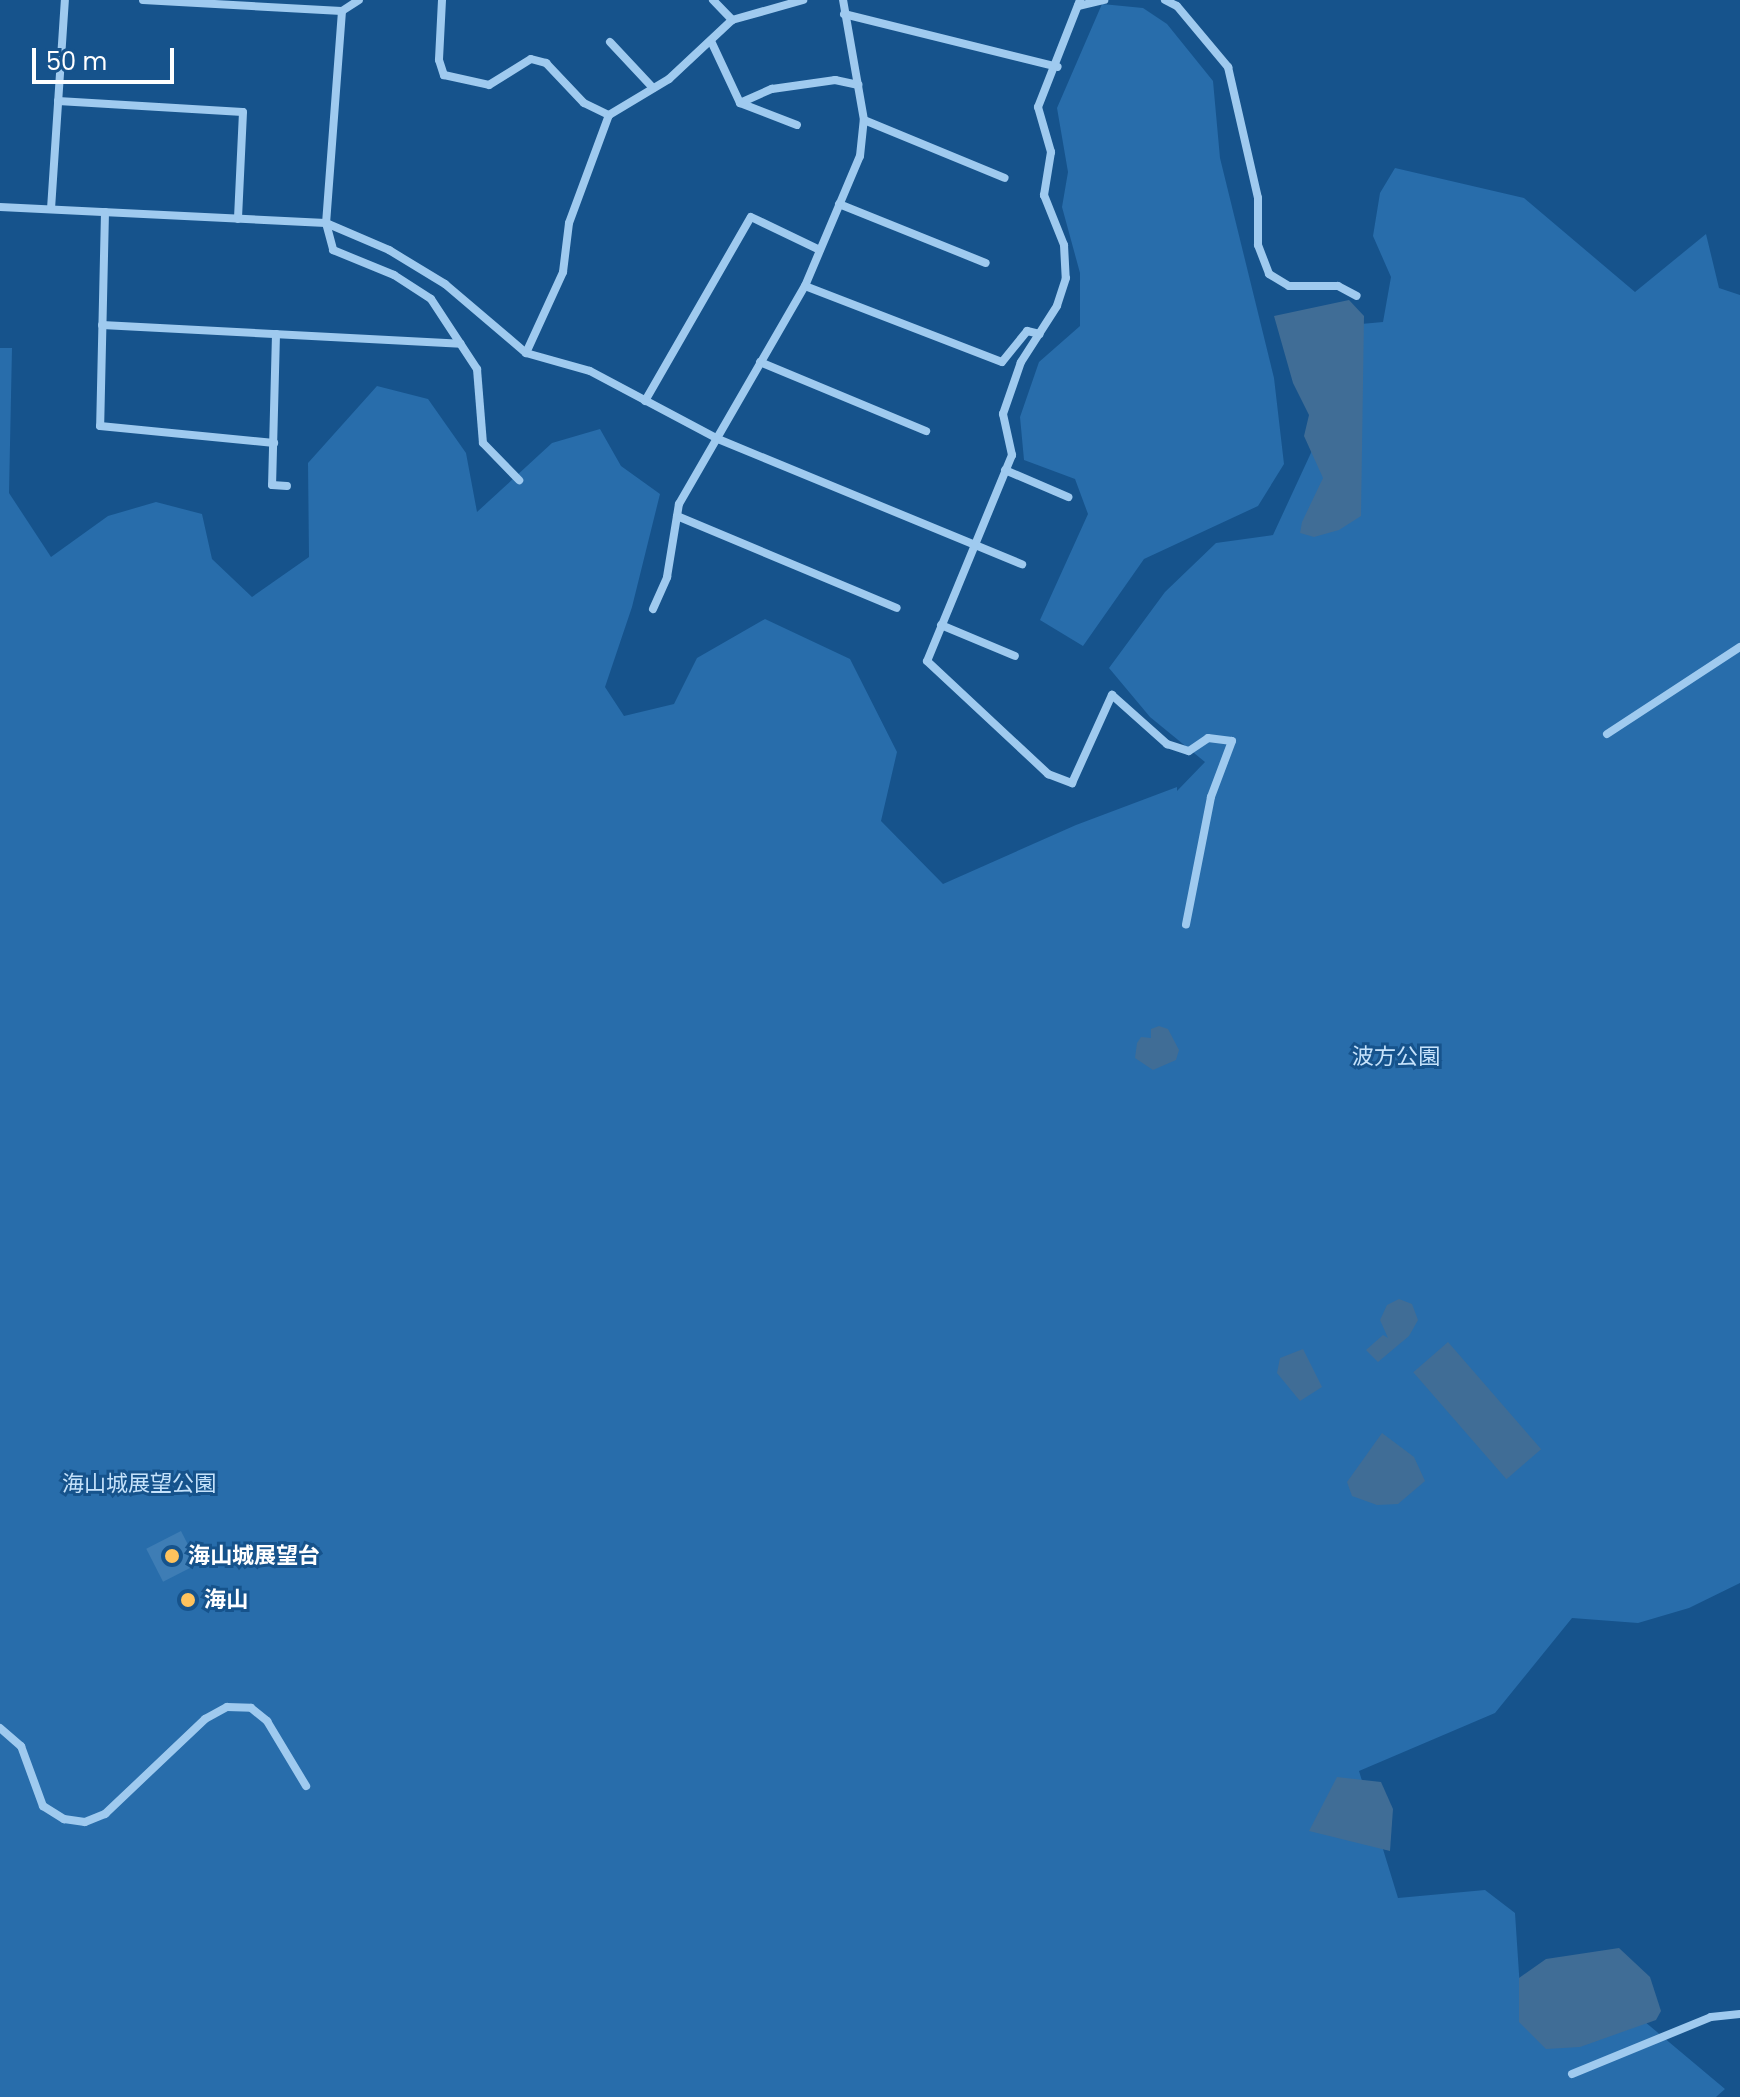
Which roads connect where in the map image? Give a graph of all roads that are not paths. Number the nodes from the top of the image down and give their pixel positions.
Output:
1 (65, 0) edge
2 (143, 0) edge
3 (156, 0) edge
4 (359, 0) edge
5 (442, 0) edge
6 (713, 0) edge
7 (803, 0) edge
8 (843, 0) edge
9 (1104, 0) edge
10 (1165, 0) edge
11 (1079, 3) edge
12 (342, 11) junction
13 (844, 14) junction
14 (732, 20) junction
15 (711, 41) junction
16 (610, 42) dead end
17 (1058, 67) junction
18 (858, 85) junction
19 (653, 88) junction
20 (58, 101) junction
21 (740, 103) junction
22 (609, 115) junction
23 (864, 120) junction
24 (797, 125) dead end
25 (1005, 178) dead end
26 (839, 204) junction
27 (0, 207) edge
28 (51, 209) junction
29 (105, 212) junction
30 (238, 219) junction
31 (326, 223) junction
32 (820, 250) junction
33 (986, 263) dead end
34 (805, 286) junction
35 (1357, 296) dead end
36 (102, 325) junction
37 (276, 334) junction
38 (1040, 334) junction
39 (460, 344) junction
40 (526, 353) junction
41 (760, 362) junction
42 (645, 401) junction
43 (926, 431) dead end
44 (718, 439) junction
45 (274, 443) junction
46 (1005, 470) junction
47 (519, 480) dead end
48 (287, 486) dead end
49 (1068, 497) dead end
50 (677, 516) junction
51 (972, 543) junction
52 (1022, 564) dead end
53 (897, 608) dead end
54 (653, 609) dead end
55 (941, 625) junction
56 (1740, 647) edge
57 (1015, 656) dead end
58 (1607, 734) dead end
59 (1186, 925) dead end
60 (0, 1728) edge
61 (306, 1786) dead end
62 (1740, 2014) edge
63 (1572, 2074) dead end

1 - 20 street
2 - 3 street
3 - 12 street
4 - 12 street
5 - 22 street
6 - 14 street
7 - 14 street
8 - 13 street
9 - 11 street
10 - 35 street
11 - 17 street
12 - 31 street
13 - 17 street
13 - 18 street
14 - 15 street
15 - 19 street
15 - 21 street
16 - 19 street
17 - 38 street
18 - 21 street
18 - 23 street
19 - 22 street
20 - 28 street
20 - 30 street
21 - 24 street
22 - 40 street
23 - 25 street
23 - 26 street
26 - 32 street
26 - 33 street
27 - 28 street
28 - 29 street
29 - 30 street
29 - 36 street
30 - 31 street
31 - 39 street
31 - 40 street
32 - 34 street
32 - 42 street
34 - 38 street
34 - 41 street
36 - 37 street
36 - 45 street
37 - 39 street
37 - 45 street
38 - 46 street
39 - 47 street
40 - 42 street
41 - 43 street
41 - 44 street
42 - 44 street
44 - 50 street
44 - 51 street
45 - 48 street
46 - 49 street
46 - 51 street
50 - 53 street
50 - 54 street
51 - 52 street
51 - 55 street
55 - 57 street
55 - 59 street
56 - 58 street
60 - 61 street
62 - 63 street

